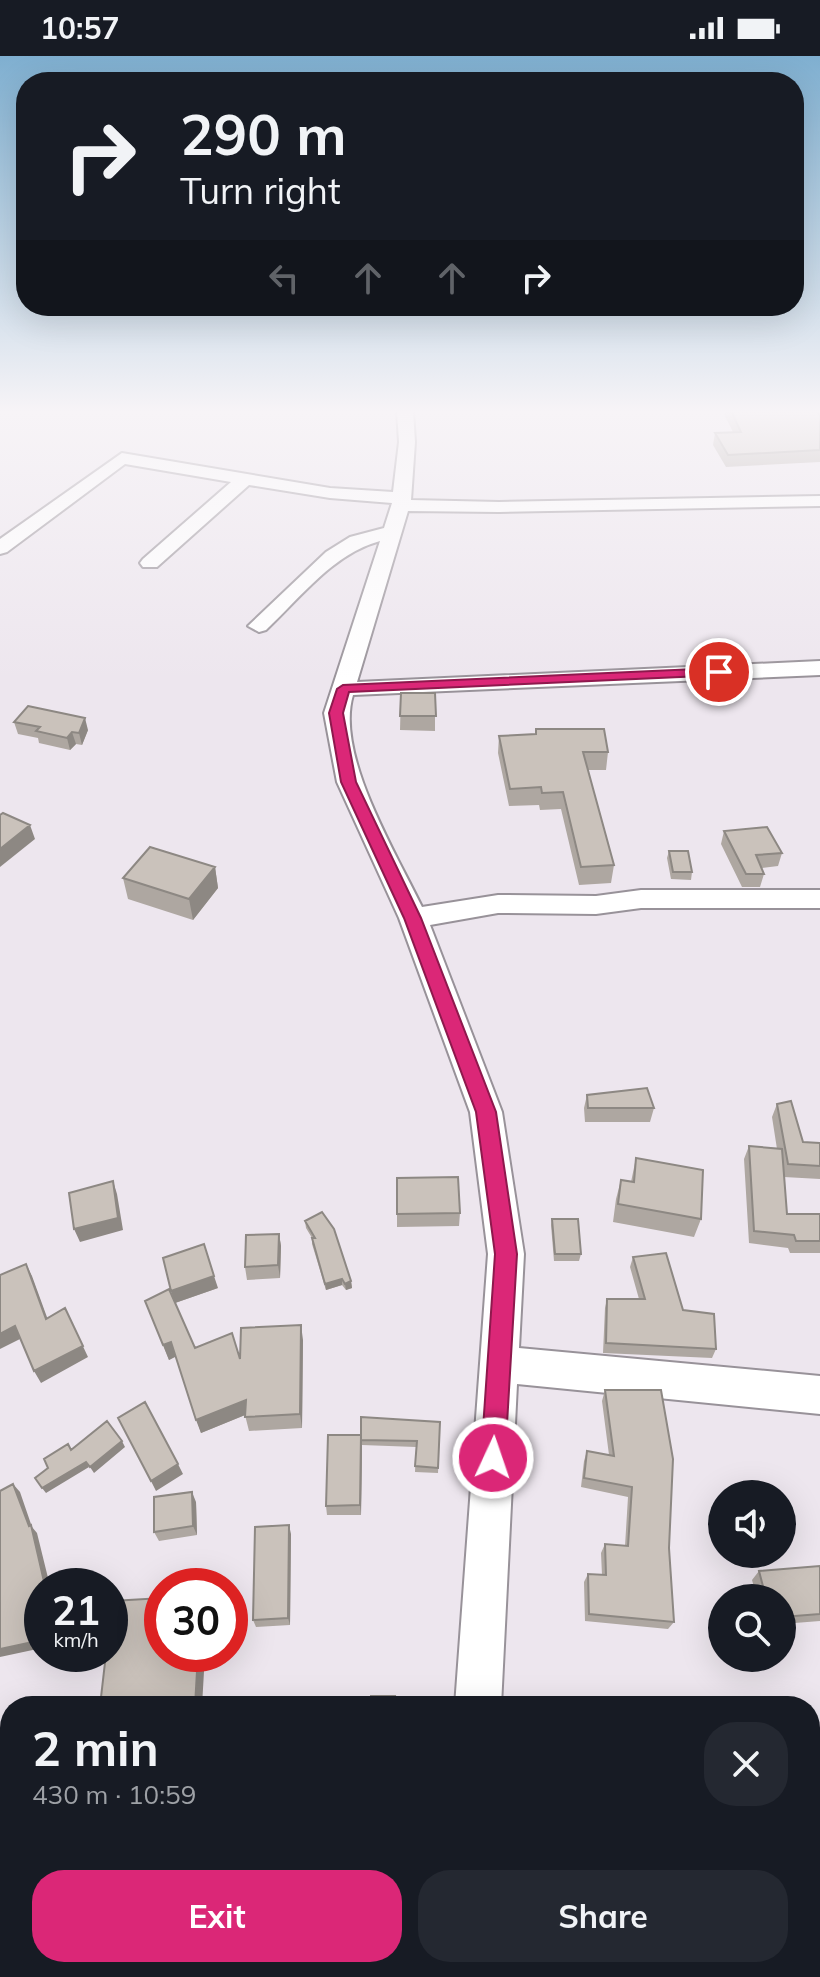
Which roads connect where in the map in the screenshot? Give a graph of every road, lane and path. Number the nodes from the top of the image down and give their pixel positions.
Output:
1 (64, 501) edge
2 (220, 501) edge
3 (359, 501) edge
4 (399, 501) edge
5 (820, 501) edge
6 (398, 511) junction
7 (0, 548) edge
8 (150, 563) dead end
9 (259, 626) dead end
10 (820, 668) edge
11 (343, 689) junction
12 (820, 899) edge
13 (413, 918) junction
14 (498, 1364) junction
15 (820, 1395) edge
16 (479, 1696) edge

1 - 7 street
2 - 8 street
3 - 6 street
4 - 6 street
5 - 6 street
6 - 9 street
6 - 11 street
10 - 11 street
11 - 13 street
12 - 13 street
13 - 14 street
14 - 15 street
14 - 16 street

